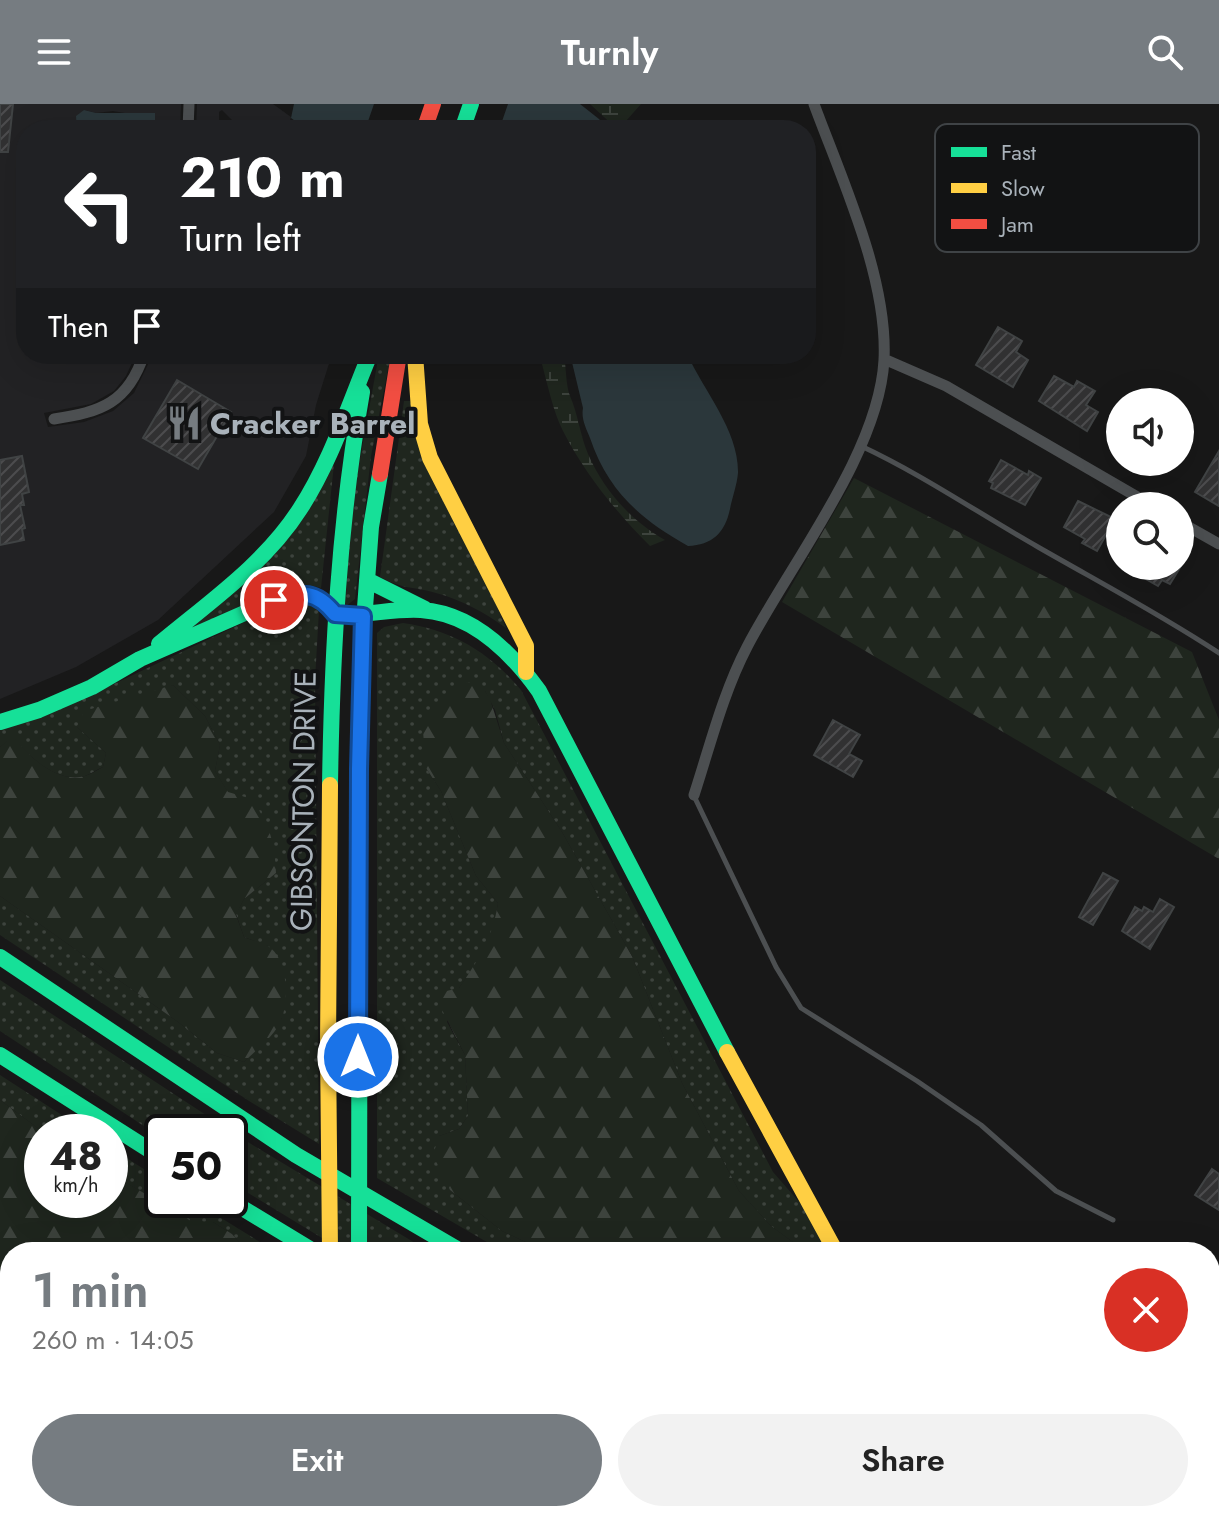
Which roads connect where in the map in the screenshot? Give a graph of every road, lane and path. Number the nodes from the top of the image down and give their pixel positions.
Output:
1 (814, 104) edge
2 (884, 359) junction
3 (140, 364) edge
4 (365, 364) edge
5 (367, 364) edge
6 (397, 364) edge
7 (416, 364) edge
8 (54, 419) dead end
9 (860, 445) junction
10 (1129, 492) edge
11 (1194, 530) edge
12 (1219, 544) edge
13 (367, 580) junction
14 (429, 611) junction
15 (335, 614) junction
16 (363, 616) junction
17 (1219, 653) edge
18 (140, 659) junction
19 (526, 672) junction
20 (0, 722) edge
21 (694, 795) joint
22 (0, 957) edge
23 (0, 1055) edge
24 (144, 1147) edge
25 (248, 1211) edge
26 (1113, 1220) dead end
27 (298, 1242) edge
28 (330, 1242) edge
29 (359, 1242) edge
30 (445, 1242) edge
31 (830, 1242) edge

1 - 2 street
2 - 9 street
2 - 10 street
3 - 8 street
4 - 18 main road
5 - 15 main road, GIBSONTON DRIVE
6 - 13 main road, GIBSONTON DRIVE
7 - 19 main road
9 - 17 lane
9 - 21 street
11 - 12 street
13 - 14 main road
13 - 16 main road, GIBSONTON DRIVE
14 - 16 main road
14 - 19 main road
15 - 16 main road
15 - 18 main road
15 - 28 main road, GIBSONTON DRIVE
16 - 29 main road, GIBSONTON DRIVE
18 - 20 main road
19 - 31 main road
21 - 26 lane
22 - 30 main road
23 - 24 main road
25 - 27 main road

